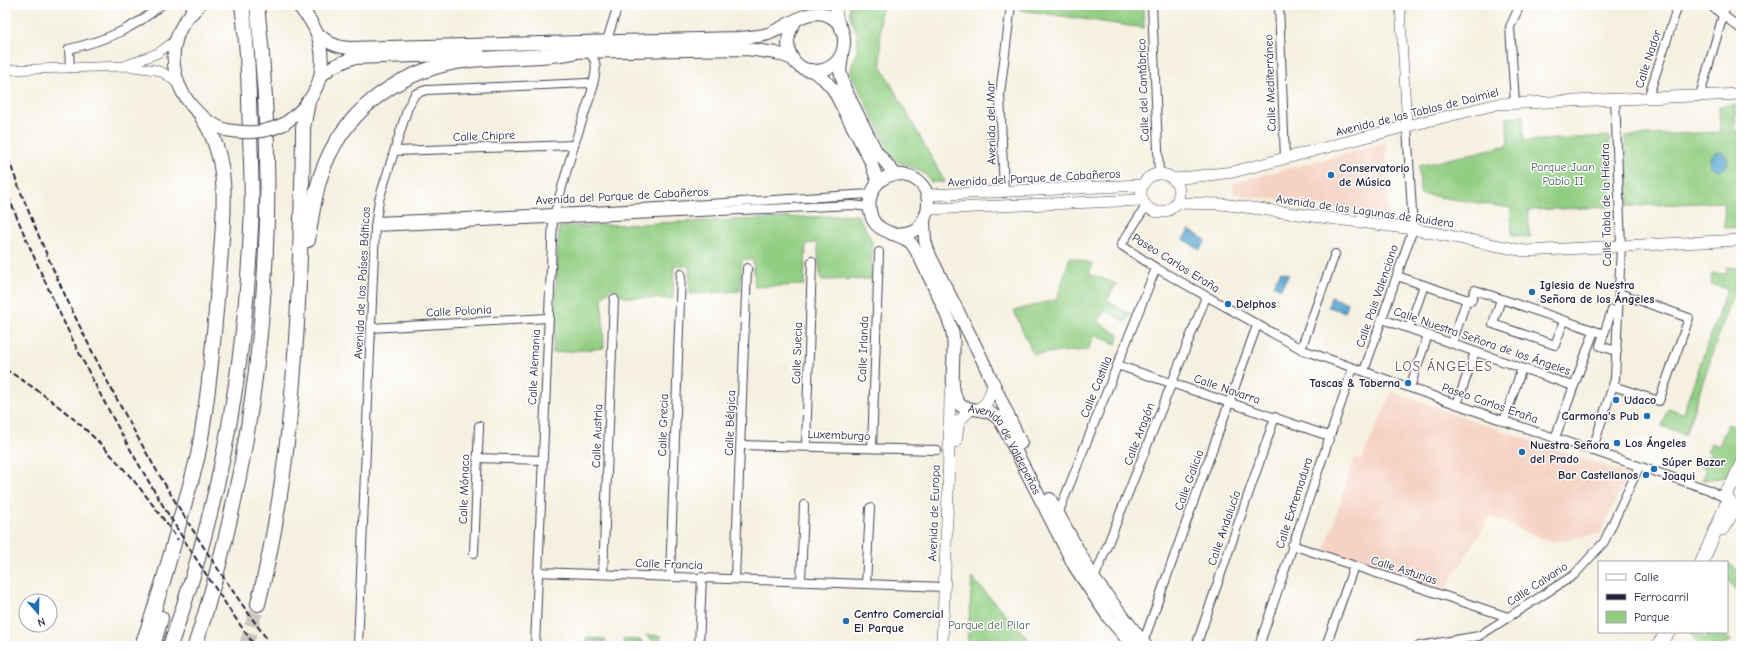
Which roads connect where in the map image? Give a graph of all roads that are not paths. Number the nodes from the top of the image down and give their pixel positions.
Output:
1 (161, 5) edge
2 (242, 5) edge
3 (256, 5) edge
4 (618, 5) edge
5 (837, 5) edge
6 (1011, 5) edge
7 (1152, 5) edge
8 (1279, 5) edge
9 (1400, 5) edge
10 (1520, 5) edge
11 (1678, 5) edge
12 (1710, 5) edge
13 (1726, 5) edge
14 (196, 7) edge
15 (301, 8) edge
16 (820, 9) edge
17 (1725, 15) junction
18 (795, 22) junction
19 (839, 25) junction
20 (1741, 29) edge
21 (317, 33) junction
22 (176, 39) junction
23 (607, 40) junction
24 (580, 52) junction
25 (842, 54) junction
26 (793, 59) junction
27 (126, 66) junction
28 (70, 68) junction
29 (5, 70) edge
30 (811, 70) junction
31 (320, 77) junction
32 (178, 84) junction
33 (593, 86) junction
34 (1741, 94) edge
35 (1700, 96) junction
36 (1648, 98) junction
37 (1615, 99) junction
38 (308, 102) junction
39 (1515, 103) junction
40 (202, 117) junction
41 (1407, 126) junction
42 (574, 146) junction
43 (395, 151) junction
44 (1285, 159) junction
45 (1159, 173) junction
46 (895, 174) junction
47 (1174, 179) junction
48 (878, 183) junction
49 (1142, 185) junction
50 (1004, 193) junction
51 (870, 194) junction
52 (928, 195) junction
53 (1144, 203) junction
54 (1176, 203) junction
55 (869, 207) junction
56 (926, 214) junction
57 (554, 216) junction
58 (375, 224) junction
59 (1412, 229) junction
60 (892, 234) junction
61 (1741, 240) edge
62 (1621, 246) junction
63 (879, 252) dead end
64 (1335, 254) dead end
65 (812, 261) dead end
66 (747, 268) dead end
67 (1156, 268) junction
68 (681, 274) dead end
69 (1397, 276) junction
70 (1424, 285) junction
71 (1619, 293) junction
72 (1206, 296) junction
73 (614, 299) dead end
74 (1467, 299) junction
75 (1501, 299) junction
76 (1618, 312) junction
77 (548, 318) junction
78 (1382, 319) junction
79 (1564, 320) junction
80 (1257, 325) junction
81 (371, 328) junction
82 (1409, 328) junction
83 (1594, 331) junction
84 (1604, 334) junction
85 (1428, 335) junction
86 (297, 340) junction
87 (1452, 343) junction
88 (1301, 349) junction
89 (1617, 351) junction
90 (1475, 352) junction
91 (1117, 365) junction
92 (1353, 368) junction
93 (1522, 368) junction
94 (1364, 371) junction
95 (953, 382) junction
96 (994, 383) junction
97 (1172, 383) junction
98 (1573, 386) junction
99 (1613, 386) junction
100 (1410, 387) junction
101 (1230, 403) junction
102 (1458, 404) junction
103 (975, 409) junction
104 (1275, 418) junction
105 (1504, 421) junction
106 (479, 426) dead end
107 (1329, 436) junction
108 (1555, 438) junction
109 (741, 445) junction
110 (806, 446) junction
111 (872, 448) junction
112 (937, 450) dead end
113 (1592, 451) junction
114 (478, 458) junction
115 (541, 460) junction
116 (1741, 465) edge
117 (1639, 467) junction
118 (191, 485) junction
119 (1735, 498) edge
120 (804, 505) dead end
121 (870, 508) dead end
122 (1058, 514) junction
123 (1292, 545) junction
124 (474, 554) dead end
125 (1703, 561) edge
126 (1709, 561) edge
127 (1354, 566) junction
128 (537, 572) junction
129 (603, 574) junction
130 (670, 576) junction
131 (702, 578) junction
132 (735, 578) junction
133 (1094, 579) junction
134 (801, 581) junction
135 (866, 584) junction
136 (945, 587) junction
137 (258, 604) tunnel mouth
138 (1508, 617) junction
139 (1667, 633) edge
140 (1674, 633) edge
141 (1141, 645) edge
142 (142, 646) edge
143 (153, 646) edge
144 (170, 646) edge
145 (195, 646) edge
146 (358, 646) edge
147 (535, 646) edge
148 (699, 646) edge
149 (942, 646) edge
150 (949, 646) edge
151 (1196, 646) edge
152 (1259, 646) edge
153 (1326, 646) edge
154 (1419, 646) edge
155 (1657, 646) edge
156 (1666, 646) edge

1 - 28 street
2 - 144 highway
3 - 145 highway
4 - 23 street
5 - 19 main road
6 - 50 street, Avenida del Mar
7 - 45 street, Calle del Cantábrico
8 - 44 street, Calle Mediterráneo
9 - 41 street
10 - 39 street
11 - 36 street, Calle Nador
12 - 17 street
13 - 17 street
14 - 22 main road
15 - 21 main road
16 - 18 main road
16 - 19 main road
17 - 20 street
17 - 35 street
18 - 23 main road
18 - 26 main road
19 - 25 main road
21 - 23 main road
21 - 31 main road
22 - 27 street
22 - 32 main road
24 - 26 main road
24 - 31 main road
24 - 33 street
24 - 86 highway
25 - 30 main road
25 - 46 main road
26 - 30 main road
27 - 28 street
27 - 32 street
28 - 29 street
30 - 48 main road
31 - 38 main road
32 - 40 main road
33 - 42 street, Calle Alemania
33 - 43 street, Avenida de los Países Bálticos
34 - 35 main road, Avenida de las Tablas de Daimiel
35 - 36 main road, Avenida de las Tablas de Daimiel
36 - 37 main road, Avenida de las Tablas de Daimiel
37 - 39 main road, Avenida de las Tablas de Daimiel
37 - 62 street, Calle Tabla de la Hiedra
38 - 40 main road, bridge
38 - 86 highway
39 - 41 main road, Avenida de las Tablas de Daimiel
40 - 118 highway
41 - 44 main road, Avenida de las Tablas de Daimiel
41 - 59 street
42 - 43 street, Calle Chipre
42 - 57 street, Calle Alemania
43 - 58 street, Avenida de los Países Bálticos
44 - 47 main road, Avenida de las Tablas de Daimiel
45 - 47 main road
45 - 49 main road
46 - 48 main road
46 - 52 main road
47 - 54 main road
48 - 51 main road
49 - 50 main road, Avenida del Parque de Cabañeros
49 - 53 main road
50 - 52 main road, Avenida del Parque de Cabañeros
51 - 55 main road
51 - 57 street, Avenida del Parque de Cabañeros
52 - 56 main road
53 - 54 main road
53 - 56 main road, Avenida del Parque de Cabañeros
53 - 67 street, Paseo Carlos Eraña
54 - 59 main road, Avenida de las Lagunas de Ruidera
55 - 57 street, Avenida del Parque de Cabañeros
55 - 60 main road
56 - 60 main road
56 - 96 main road, Avenida de Valdepeñas
57 - 58 street, Avenida del Parque de Cabañeros
57 - 77 street, Calle Alemania
58 - 81 street, Avenida de los Países Bálticos
59 - 62 main road, Avenida de las Lagunas de Ruidera
59 - 69 street, Calle Pais Valenciano
60 - 95 main road, Avenida de Valdepeñas
61 - 62 main road, Avenida de las Lagunas de Ruidera
62 - 71 street, Calle Tabla de la Hiedra
63 - 111 street, Calle Irlanda
64 - 88 street
65 - 110 street, Calle Suecia
66 - 109 street, Calle Bélgica
67 - 72 street, Paseo Carlos Eraña
67 - 91 street, Calle Castilla
68 - 130 street, Calle Grecia
69 - 70 street
69 - 78 street, Calle Pais Valenciano
70 - 74 street
70 - 82 street
71 - 76 street, Calle Tabla de la Hiedra
71 - 99 street
72 - 80 street, Paseo Carlos Eraña
72 - 97 street, Calle Aragón
73 - 129 street, Calle Austria
74 - 75 street
74 - 87 street
75 - 79 street
75 - 79 street
76 - 84 street
76 - 89 street, Calle Tabla de la Hiedra
77 - 81 street, Calle Polonia
77 - 115 street, Calle Alemania
78 - 82 street, Calle Nuestra Señora de los Ángeles
78 - 94 street, Calle Pais Valenciano
79 - 83 street
80 - 88 street, Paseo Carlos Eraña
80 - 101 street, Calle Galicia
81 - 146 street, Avenida de los Países Bálticos
82 - 85 street, Calle Nuestra Señora de los Ángeles
83 - 84 street
83 - 98 street
84 - 89 street
85 - 87 street, Calle Nuestra Señora de los Ángeles
85 - 100 street
86 - 137 highway
87 - 90 street, Calle Nuestra Señora de los Ángeles
88 - 92 street, Paseo Carlos Eraña
89 - 99 street, Calle Tabla de la Hiedra
90 - 93 street, Calle Nuestra Señora de los Ángeles
90 - 102 street
91 - 97 street, Calle Navarra
91 - 122 street, Calle Castilla
92 - 94 street, Paseo Carlos Eraña
92 - 107 street, Calle Extremadura
93 - 98 street, Calle Nuestra Señora de los Ángeles
93 - 105 street
94 - 100 street, Paseo Carlos Eraña
95 - 103 main road, Avenida de Valdepeñas
95 - 136 main road, Avenida de Europa
96 - 103 main road, Avenida de Europa
96 - 122 main road, Avenida de Valdepeñas
97 - 101 street, Calle Navarra
97 - 133 street, Calle Aragón
98 - 108 street
99 - 113 street, Calle Tabla de la Hiedra
100 - 102 street, Paseo Carlos Eraña
101 - 104 street, Calle Navarra
101 - 141 street, Calle Galicia
102 - 105 street, Paseo Carlos Eraña
103 - 141 main road, Avenida de Valdepeñas
103 - 150 main road, Avenida de Europa
104 - 107 street, Calle Navarra
104 - 151 street, Calle Andalucía
105 - 108 street, Paseo Carlos Eraña
106 - 114 street, Calle Mónaco
107 - 123 street, Calle Extremadura
108 - 113 street, Paseo Carlos Eraña
109 - 110 street, Luxemburgo
109 - 132 street, Calle Bélgica
110 - 111 street, Luxemburgo
111 - 112 street, Luxemburgo
113 - 117 street, Paseo Carlos Eraña
114 - 115 street
114 - 124 street, Calle Mónaco
115 - 128 street, Calle Alemania
116 - 119 highway
117 - 119 street, Paseo Carlos Eraña
117 - 138 street, Calle Calvario
118 - 142 highway
118 - 143 highway
119 - 125 highway
119 - 126 highway
120 - 134 street
121 - 135 street
122 - 133 main road, Avenida de Valdepeñas
123 - 127 street, Calle Asturias
123 - 152 street, Calle Extremadura
127 - 138 street, Calle Asturias
127 - 153 street
128 - 129 street, Calle Francia
128 - 147 street, Calle Alemania
129 - 130 street, Calle Francia
130 - 131 street, Calle Francia
131 - 132 street, Calle Francia
131 - 148 street
132 - 134 street, Calle Francia
133 - 141 main road, Avenida de Valdepeñas
134 - 135 street, Calle Francia
135 - 136 street, Calle Francia
136 - 149 main road, Avenida de Europa
138 - 154 street, Calle Calvario
139 - 155 highway
140 - 156 highway

